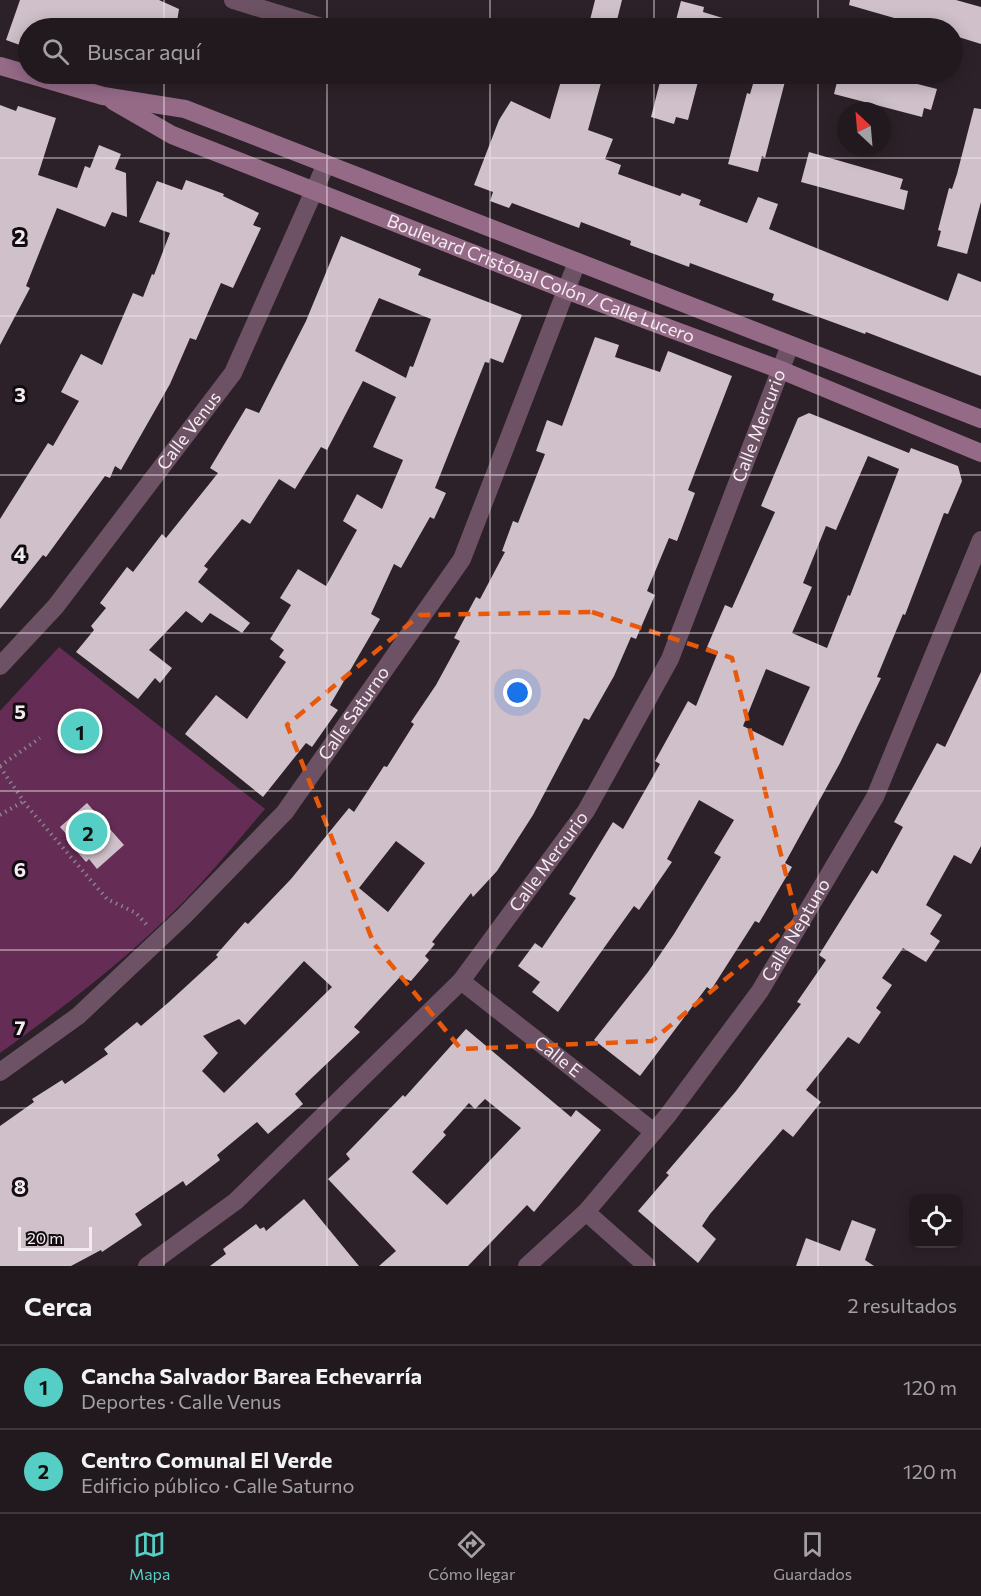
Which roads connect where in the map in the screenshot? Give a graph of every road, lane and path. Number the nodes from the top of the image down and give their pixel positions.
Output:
1 (233, 0) edge
2 (292, 18) edge
3 (0, 66) edge
4 (18, 71) edge
5 (62, 84) edge
6 (103, 96) junction
7 (326, 164) junction
8 (316, 190) junction
9 (577, 262) junction
10 (566, 290) junction
11 (790, 345) junction
12 (781, 370) junction
13 (981, 419) edge
14 (981, 453) edge
15 (981, 540) edge
16 (0, 666) edge
17 (40, 738) dead end
18 (0, 767) edge
19 (24, 801) junction
20 (0, 815) edge
21 (159, 939) junction
22 (461, 981) junction
23 (0, 1072) edge
24 (654, 1132) junction
25 (586, 1212) junction
26 (147, 1266) edge
27 (527, 1266) edge
28 (647, 1266) edge

1 - 2 street
3 - 4 street, Boulevard Cristóbal Colón / Calle Lucero
5 - 6 street, Boulevard Cristóbal Colón / Calle Lucero
6 - 7 street, Boulevard Cristóbal Colón / Calle Lucero
6 - 8 street, Boulevard Cristóbal Colón / Calle Lucero
7 - 8 street, Calle Venus
7 - 9 street, Boulevard Cristóbal Colón / Calle Lucero
8 - 10 street, Boulevard Cristóbal Colón / Calle Lucero
8 - 16 street, Calle Venus
9 - 10 street, Calle Saturno
9 - 11 street, Boulevard Cristóbal Colón / Calle Lucero
10 - 12 street, Boulevard Cristóbal Colón / Calle Lucero
10 - 21 street, Calle Saturno
11 - 12 street, Calle Mercurio
11 - 13 street, Boulevard Cristóbal Colón / Calle Lucero
12 - 14 street, Boulevard Cristóbal Colón / Calle Lucero
12 - 22 street, Calle Mercurio
15 - 24 street, Calle Neptuno
17 - 18 path
18 - 19 path
19 - 20 path
19 - 21 path
21 - 23 street, Calle Saturno
22 - 24 street, Calle E
22 - 26 street, Calle Mercurio
24 - 25 street, Calle Neptuno
25 - 27 street, Calle Neptuno
25 - 28 street

